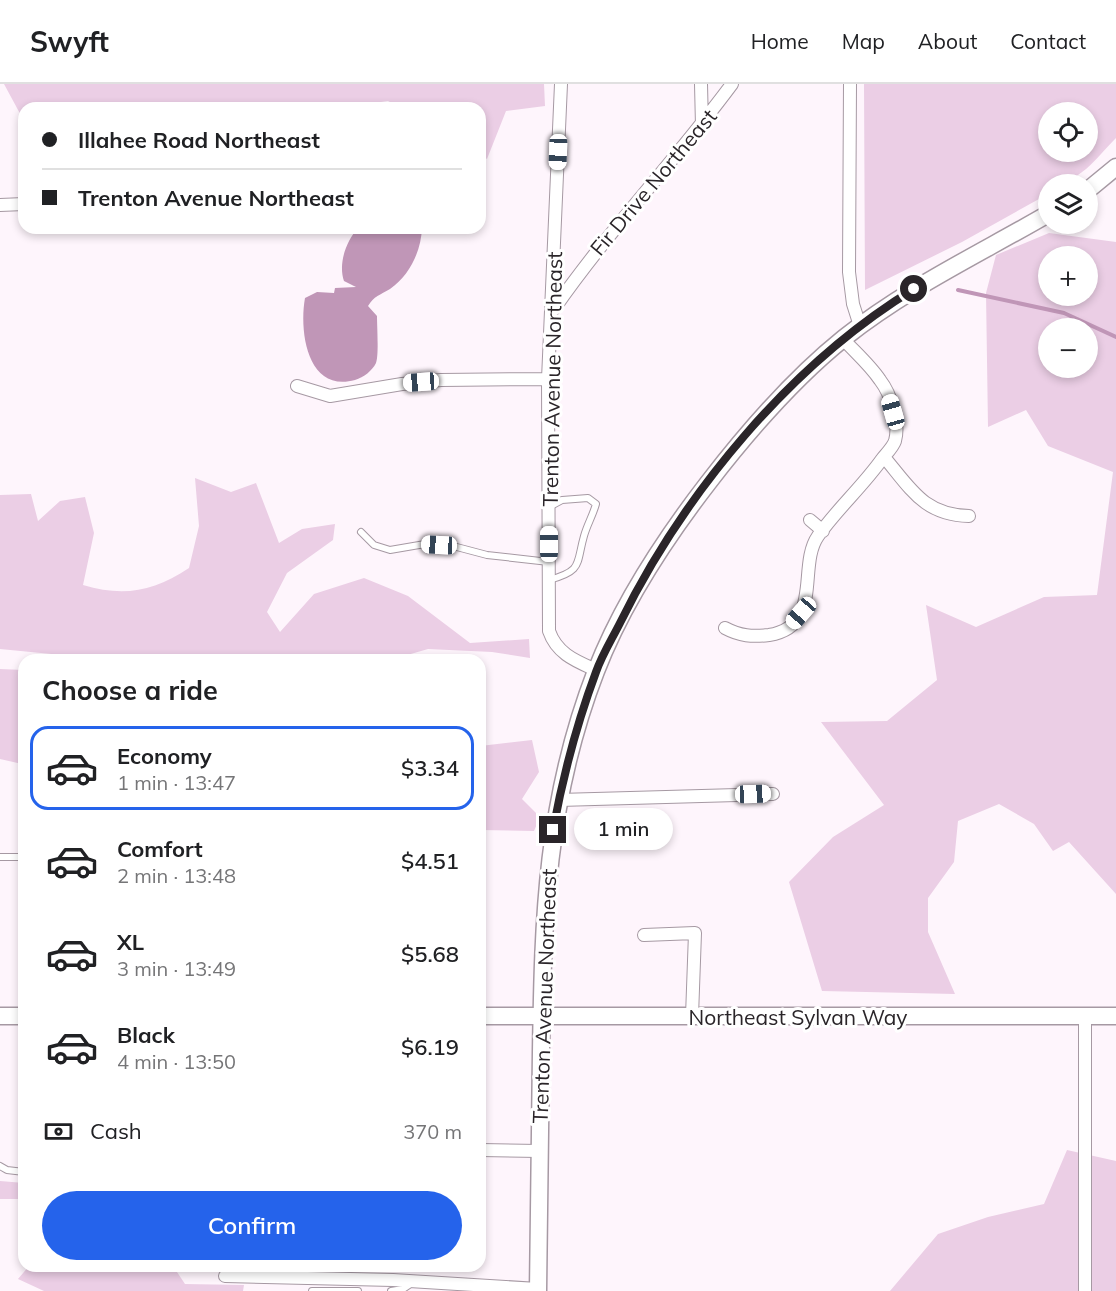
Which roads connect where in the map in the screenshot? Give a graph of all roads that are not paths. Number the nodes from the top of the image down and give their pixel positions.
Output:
1 (561, 84) edge
2 (701, 84) edge
3 (732, 84) edge
4 (850, 84) edge
5 (702, 126) junction
6 (1116, 167) edge
7 (1098, 182) edge
8 (18, 204) edge
9 (0, 205) edge
10 (1038, 220) edge
11 (553, 310) junction
12 (860, 326) junction
13 (843, 339) junction
14 (548, 379) junction
15 (297, 386) dead end
16 (884, 458) junction
17 (549, 507) junction
18 (969, 516) dead end
19 (810, 519) dead end
20 (823, 531) junction
21 (361, 532) dead end
22 (549, 562) junction
23 (549, 580) junction
24 (725, 628) dead end
25 (596, 670) junction
26 (773, 794) dead end
27 (559, 800) junction
28 (0, 857) edge
29 (18, 857) edge
30 (644, 935) dead end
31 (0, 1016) edge
32 (18, 1016) edge
33 (486, 1016) edge
34 (541, 1016) junction
35 (692, 1016) junction
36 (1116, 1016) edge
37 (1085, 1017) junction
38 (486, 1150) edge
39 (539, 1151) junction
40 (0, 1166) edge
41 (18, 1171) edge
42 (225, 1276) dead end
43 (414, 1281) junction
44 (538, 1290) edge
45 (312, 1291) edge
46 (358, 1291) edge
47 (391, 1291) edge
48 (1084, 1291) edge

1 - 11 street, Trenton Avenue Northeast
2 - 5 street
3 - 5 street, Fir Drive Northeast
4 - 12 street
5 - 11 street, Fir Drive Northeast
6 - 7 main road
8 - 9 street
10 - 12 main road
11 - 14 street, Trenton Avenue Northeast
12 - 13 main road
13 - 16 street
13 - 25 main road
14 - 15 street
14 - 17 street, Trenton Avenue Northeast
16 - 18 street
16 - 20 street
17 - 22 street, Trenton Avenue Northeast
17 - 23 lane
19 - 20 street
20 - 24 street
21 - 22 lane
22 - 23 street, Trenton Avenue Northeast
23 - 25 street, Trenton Avenue Northeast
25 - 27 main road, Trenton Avenue Northeast
26 - 27 street
27 - 34 main road, Trenton Avenue Northeast
28 - 29 lane
30 - 35 street
31 - 32 main road
33 - 34 main road, Northeast Sylvan Way
34 - 35 main road, Northeast Sylvan Way
34 - 39 main road, Trenton Avenue Northeast
35 - 37 main road, Northeast Sylvan Way
36 - 37 main road, Northeast Sylvan Way
37 - 48 street
38 - 39 street
39 - 44 main road, Trenton Avenue Northeast
40 - 41 lane
42 - 43 street
43 - 44 street
43 - 47 lane
45 - 46 lane

